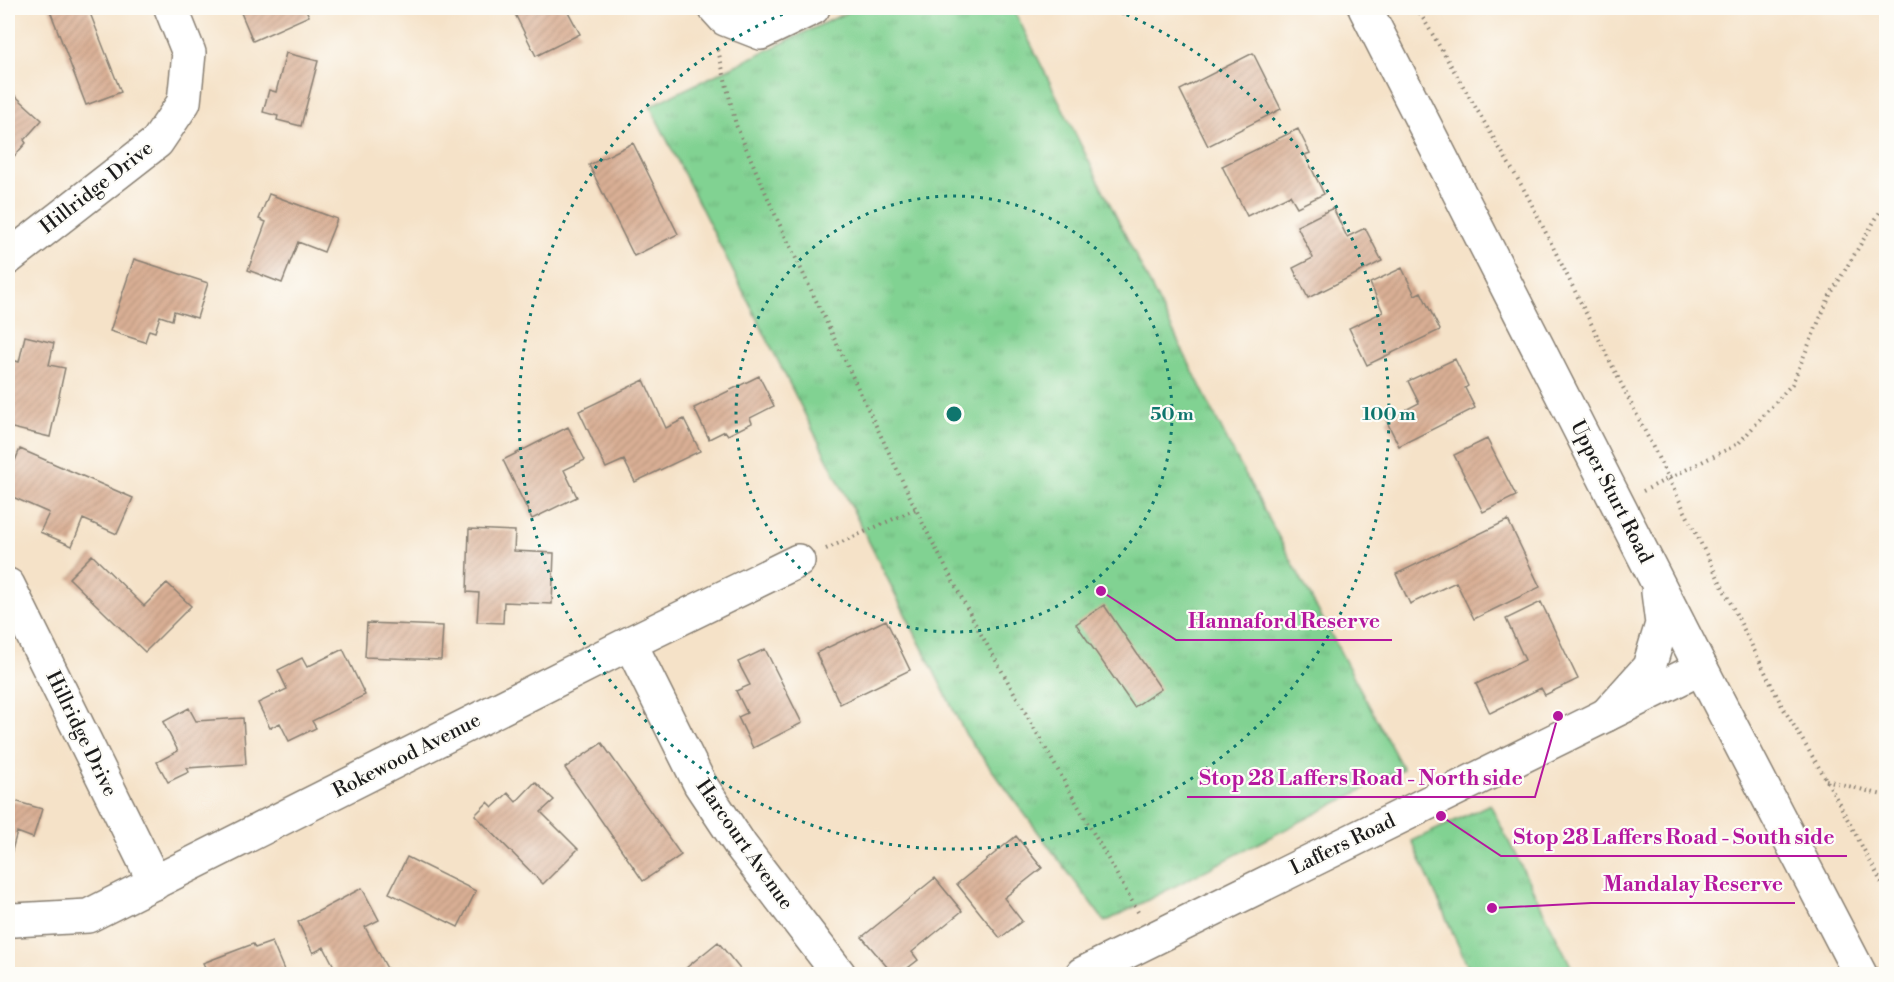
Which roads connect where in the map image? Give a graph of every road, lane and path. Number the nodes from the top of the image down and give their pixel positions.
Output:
1 (171, 8) edge
2 (813, 8) edge
3 (1365, 8) edge
4 (1417, 8) edge
5 (720, 13) edge
6 (1887, 202) edge
7 (8, 258) edge
8 (1668, 477) junction
9 (1618, 504) junction
10 (916, 509) junction
11 (798, 561) joint
12 (1657, 581) junction
13 (8, 585) edge
14 (630, 643) junction
15 (1701, 668) junction
16 (1606, 715) junction
17 (1826, 779) junction
18 (1887, 796) edge
19 (155, 883) junction
20 (1887, 891) edge
21 (8, 918) edge
22 (1137, 955) edge
23 (839, 975) edge
24 (1082, 975) edge
25 (1860, 975) edge

1 - 7 street, Hillridge Drive
2 - 5 street
3 - 9 street, Upper Sturt Road
4 - 8 path
5 - 10 path
6 - 8 path
8 - 9 path
8 - 17 path
9 - 12 street, Upper Sturt Road
10 - 11 path
10 - 22 path
11 - 14 street, Rokewood Avenue
12 - 15 street, Upper Sturt Road
12 - 16 street
13 - 19 street, Hillridge Drive
14 - 19 street, Rokewood Avenue
14 - 23 street, Harcourt Avenue
15 - 16 street, Laffers Road
15 - 25 street, Upper Sturt Road
16 - 22 street, Laffers Road
17 - 18 path
17 - 20 path
19 - 21 street, Rokewood Avenue
22 - 24 street, Laffers Road

